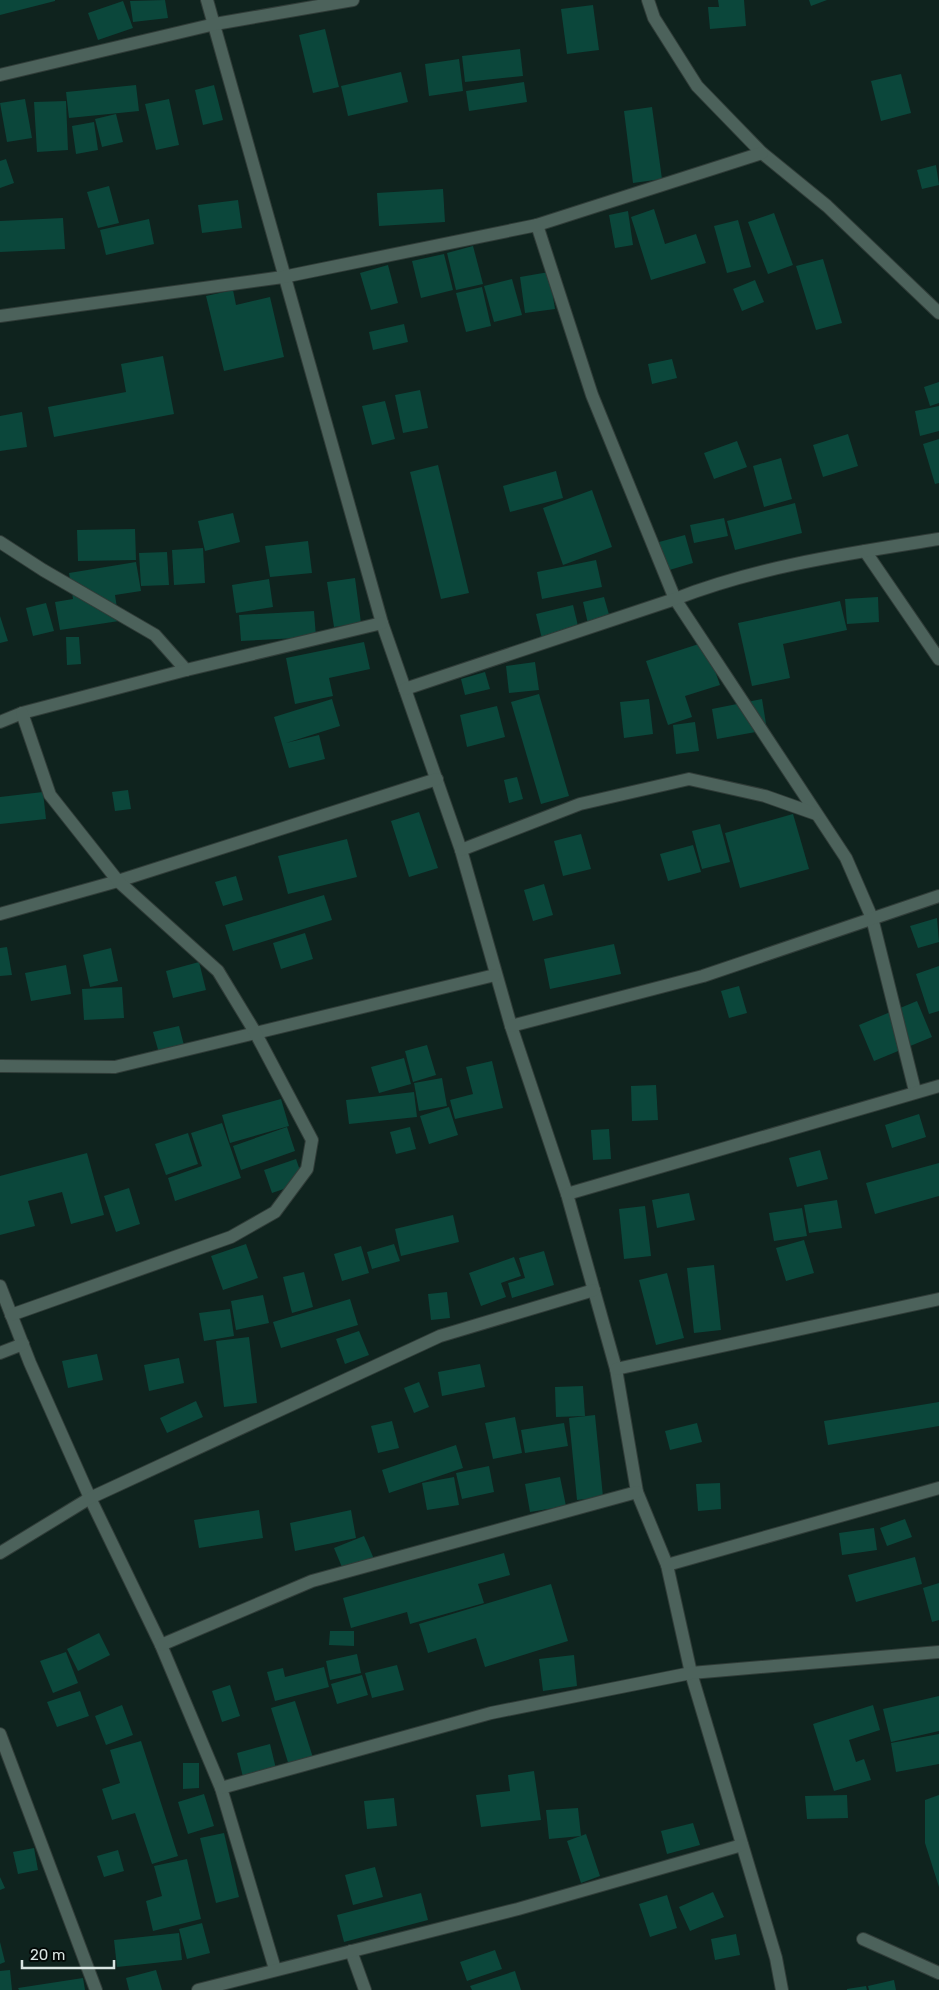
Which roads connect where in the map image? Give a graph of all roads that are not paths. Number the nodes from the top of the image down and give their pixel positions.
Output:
1 (207, 0) edge
2 (353, 0) edge
3 (648, 0) edge
4 (215, 24) junction
5 (0, 75) edge
6 (762, 153) junction
7 (537, 225) junction
8 (283, 277) junction
9 (939, 313) edge
10 (0, 316) edge
11 (939, 539) edge
12 (0, 542) edge
13 (864, 551) junction
14 (675, 599) junction
15 (382, 623) junction
16 (939, 659) edge
17 (186, 670) junction
18 (405, 689) junction
19 (22, 713) junction
20 (0, 722) edge
21 (437, 780) junction
22 (816, 814) junction
23 (461, 850) junction
24 (118, 881) junction
25 (939, 896) edge
26 (0, 914) edge
27 (872, 918) junction
28 (495, 975) junction
29 (511, 1026) junction
30 (255, 1032) junction
31 (0, 1066) edge
32 (939, 1086) edge
33 (915, 1091) junction
34 (567, 1194) junction
35 (0, 1286) edge
36 (594, 1290) junction
37 (939, 1299) edge
38 (11, 1315) junction
39 (23, 1344) junction
40 (0, 1353) edge
41 (616, 1370) junction
42 (939, 1488) edge
43 (638, 1492) junction
44 (90, 1498) junction
45 (0, 1553) edge
46 (667, 1565) junction
47 (161, 1646) junction
48 (939, 1652) edge
49 (692, 1673) junction
50 (0, 1734) edge
51 (4, 1756) edge
52 (221, 1788) junction
53 (742, 1845) junction
54 (862, 1940) dead end
55 (351, 1951) junction
56 (275, 1969) junction
57 (939, 1974) edge
58 (96, 1990) edge
59 (198, 1990) edge
60 (365, 1990) edge
61 (782, 1990) edge

1 - 4 street
2 - 4 street
3 - 6 street
4 - 5 street
4 - 8 street
6 - 7 street
6 - 9 street
7 - 8 street
7 - 14 street
8 - 10 street
8 - 15 street
11 - 13 street
12 - 17 street
13 - 14 street
13 - 16 street
14 - 18 street
14 - 22 street
15 - 17 street
15 - 18 street
17 - 19 street
18 - 21 street
19 - 20 street
19 - 24 street
21 - 23 street
21 - 24 street
22 - 23 street
22 - 27 street
23 - 28 street
24 - 26 street
24 - 30 street
25 - 27 street
27 - 29 street
27 - 33 street
28 - 29 street
28 - 30 street
29 - 34 street
30 - 31 street
30 - 38 street
32 - 33 street
33 - 34 street
34 - 36 street
35 - 38 street
36 - 41 street
36 - 44 street
37 - 41 street
38 - 39 street
39 - 40 street
39 - 44 street
41 - 43 street
42 - 46 street
43 - 46 street
43 - 47 street
44 - 45 street
44 - 47 street
46 - 49 street
47 - 52 street
48 - 49 street
49 - 52 street
49 - 53 street
50 - 51 street
51 - 58 street
52 - 56 street
53 - 55 street
53 - 61 street
54 - 57 street
55 - 56 street
55 - 60 street
56 - 59 street

